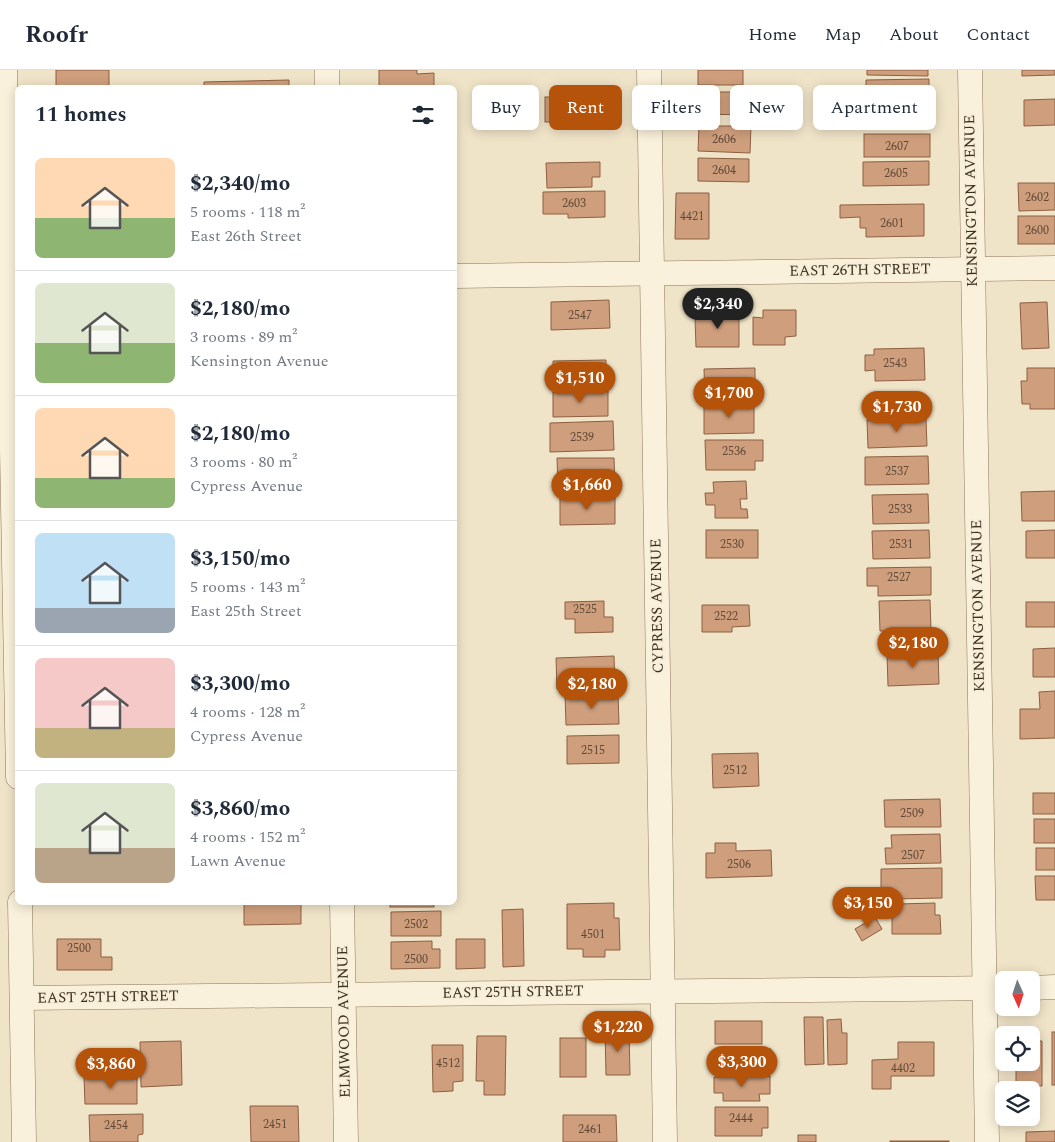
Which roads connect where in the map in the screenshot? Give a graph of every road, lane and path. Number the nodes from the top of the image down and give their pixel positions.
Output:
1 (5, 70) edge
2 (327, 70) edge
3 (649, 70) edge
4 (970, 70) edge
5 (327, 85) edge
6 (1055, 268) edge
7 (972, 269) junction
8 (652, 273) junction
9 (457, 276) edge
10 (8, 284) edge
11 (15, 629) edge
12 (20, 905) edge
13 (342, 905) edge
14 (1055, 987) edge
15 (994, 988) edge
16 (1040, 988) edge
17 (663, 990) junction
18 (344, 994) junction
19 (22, 998) junction
20 (24, 1142) edge
21 (346, 1142) edge
22 (665, 1142) edge
23 (987, 1142) edge

1 - 10 street
2 - 5 street
3 - 8 street, CYPRESS AVENUE
4 - 7 street, KENSINGTON AVENUE
6 - 7 street, EAST 26TH STREET
7 - 8 street, EAST 26TH STREET
7 - 15 street, KENSINGTON AVENUE
8 - 9 street, EAST 26TH STREET
8 - 17 street, CYPRESS AVENUE
10 - 11 street
12 - 19 street
13 - 18 street, ELMWOOD AVENUE
14 - 16 street
15 - 17 street, EAST 25TH STREET
15 - 23 street, KENSINGTON AVENUE
17 - 18 street, EAST 25TH STREET
17 - 22 street, CYPRESS AVENUE
18 - 19 street, EAST 25TH STREET
18 - 21 street, ELMWOOD AVENUE
19 - 20 street

